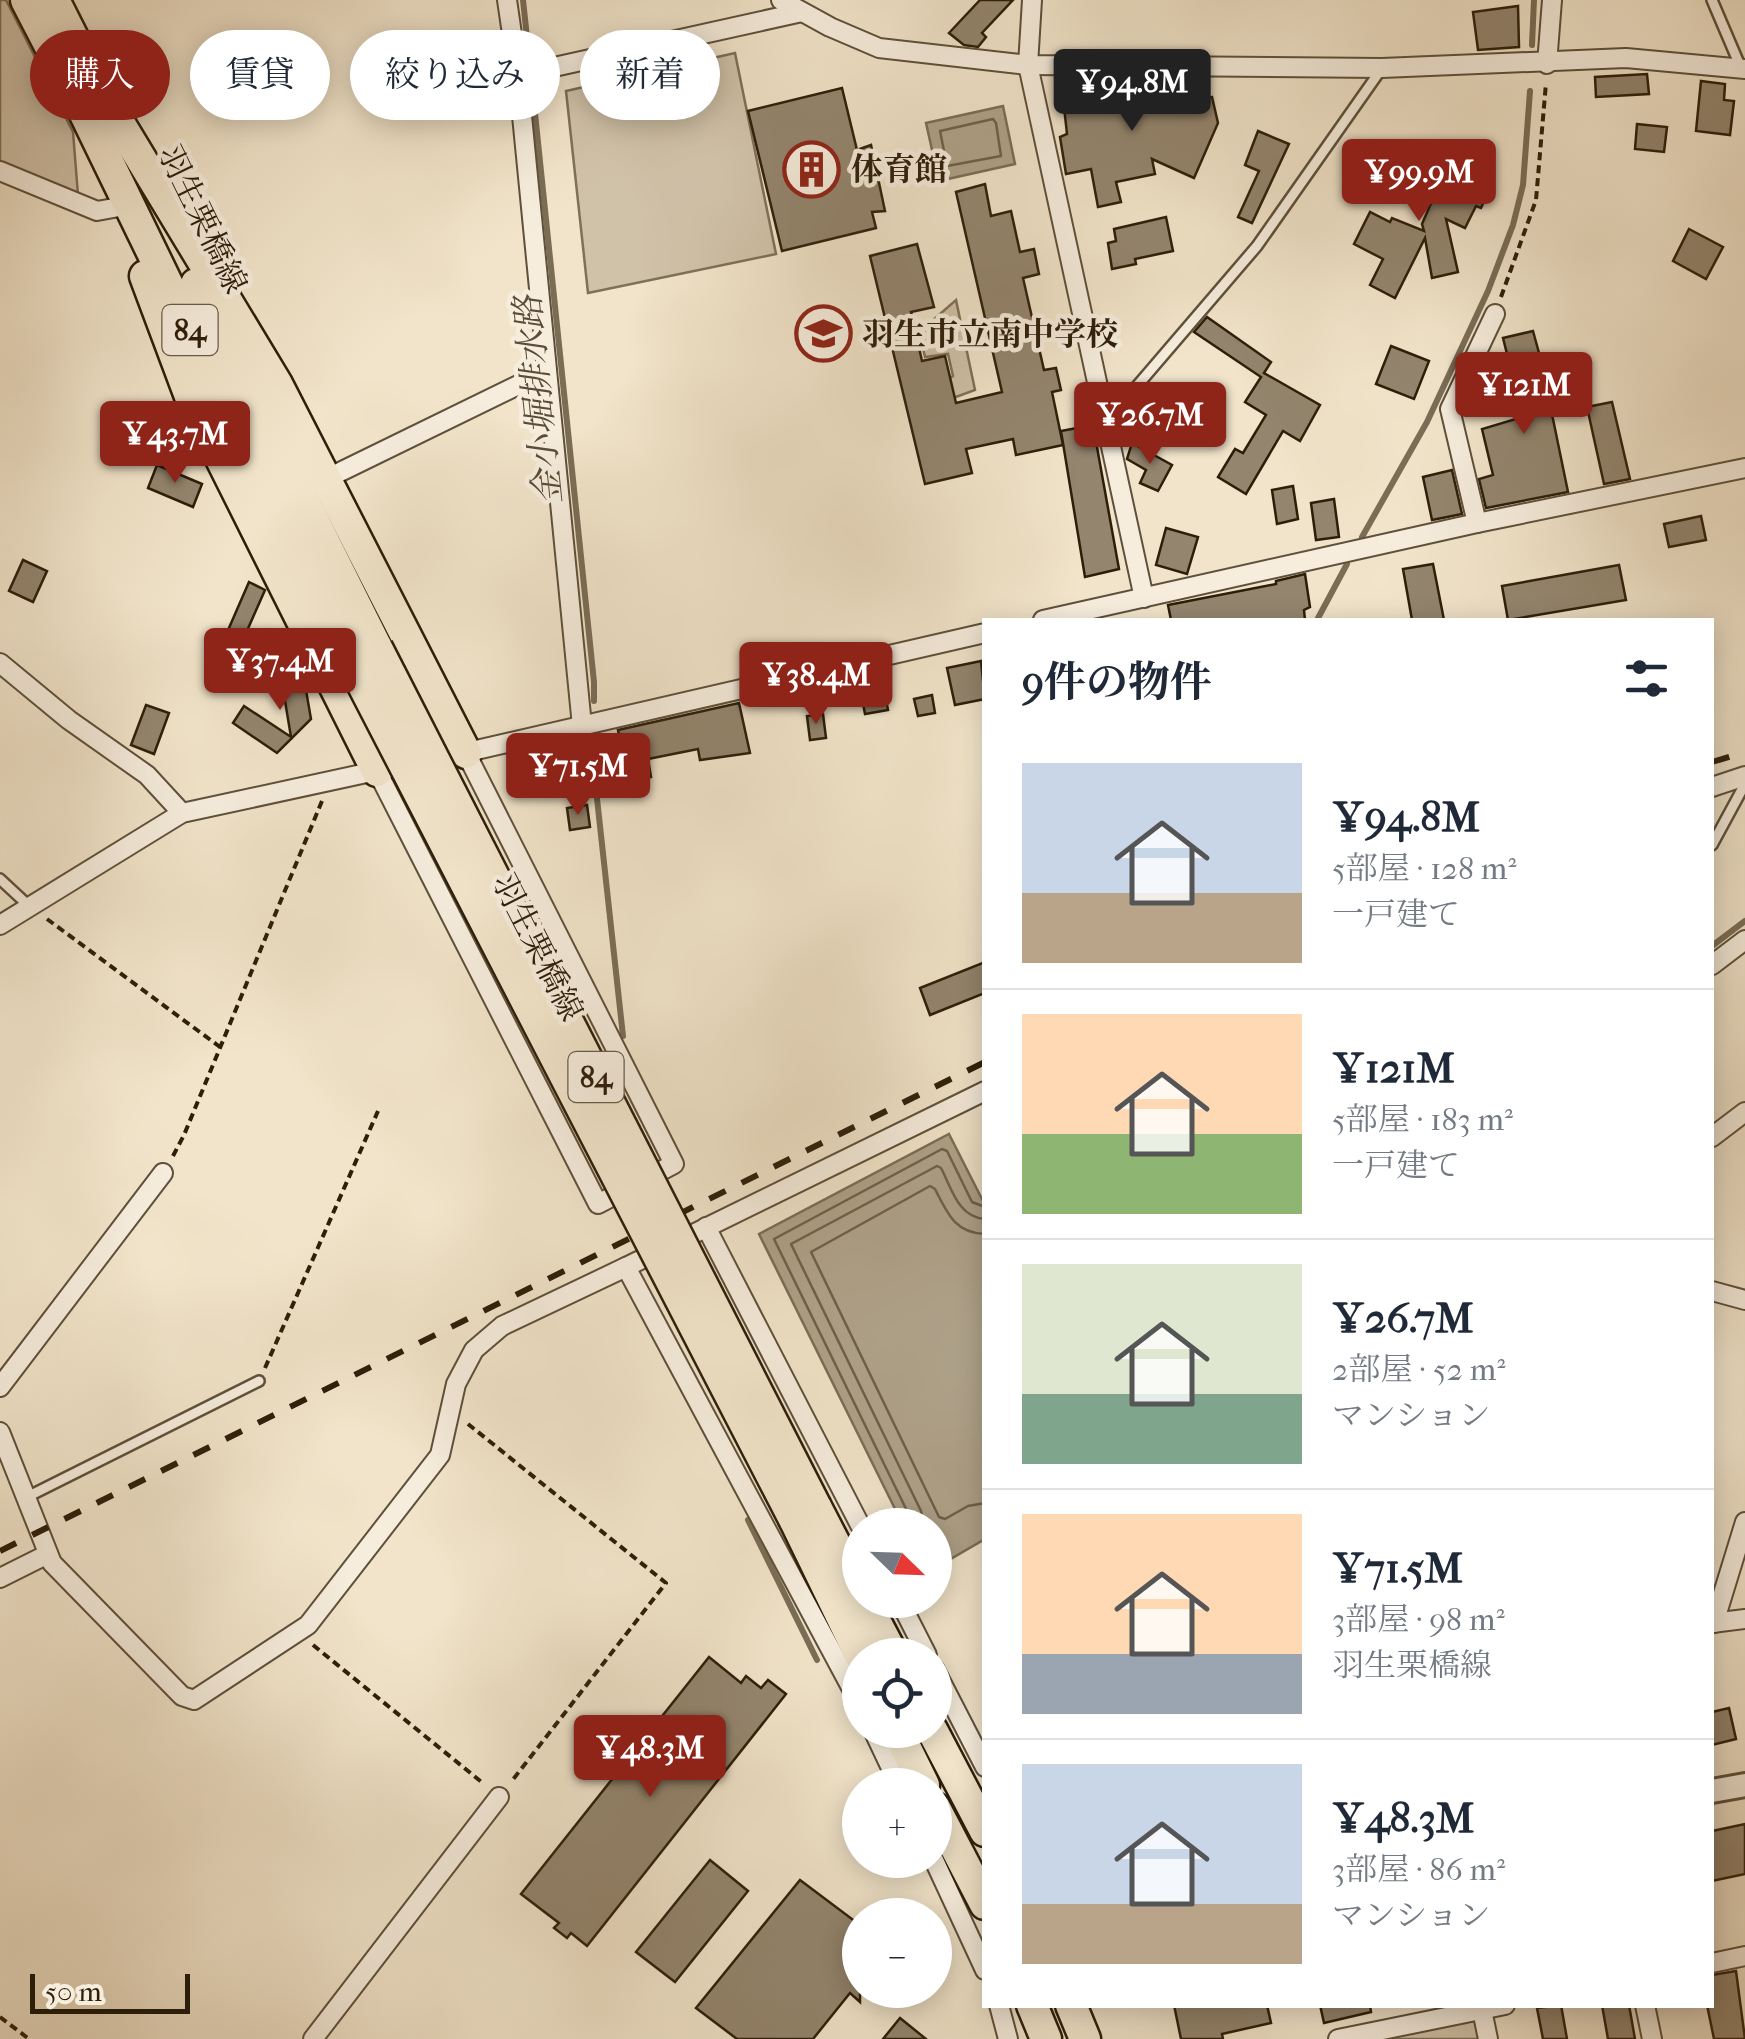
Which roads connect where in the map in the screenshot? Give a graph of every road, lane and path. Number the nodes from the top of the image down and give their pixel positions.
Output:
1 (26, 0) edge
2 (54, 0) edge
3 (507, 0) edge
4 (1032, 0) edge
5 (1552, 0) edge
6 (1712, 0) edge
7 (784, 1) edge
8 (802, 12) junction
9 (46, 30) edge
10 (65, 30) edge
11 (511, 30) edge
12 (1547, 64) junction
13 (1028, 65) junction
14 (560, 66) edge
15 (1382, 68) junction
16 (1743, 68) edge
17 (96, 120) edge
18 (101, 120) edge
19 (104, 120) edge
20 (522, 120) edge
21 (0, 172) edge
22 (120, 207) junction
23 (1495, 314) joint
24 (547, 371) junction
25 (1107, 422) junction
26 (1745, 468) edge
27 (340, 472) dead end
28 (1477, 523) junction
29 (1144, 598) junction
30 (1052, 618) edge
31 (982, 634) edge
32 (0, 663) edge
33 (582, 726) junction
34 (466, 753) junction
35 (377, 771) junction
36 (1745, 776) edge
37 (328, 780) junction
38 (1745, 784) edge
39 (1714, 786) edge
40 (182, 813) junction
41 (1714, 841) edge
42 (0, 879) edge
43 (29, 906) junction
44 (0, 924) edge
45 (1745, 940) edge
46 (1714, 963) edge
47 (220, 1047) junction
48 (982, 1092) edge
49 (378, 1111) dead end
50 (1745, 1112) edge
51 (1714, 1135) edge
52 (163, 1173) joint
53 (706, 1227) junction
54 (626, 1267) junction
55 (1714, 1292) edge
56 (1745, 1300) edge
57 (259, 1382) joint
58 (0, 1387) edge
59 (448, 1419) junction
60 (0, 1432) edge
61 (25, 1498) junction
62 (851, 1508) edge
63 (804, 1513) junction
64 (1745, 1522) edge
65 (48, 1554) junction
66 (842, 1567) edge
67 (0, 1578) edge
68 (1745, 1618) edge
69 (1714, 1620) edge
70 (1714, 1623) edge
71 (298, 1632) junction
72 (853, 1638) edge
73 (842, 1670) edge
74 (952, 1703) edge
75 (941, 1748) edge
76 (982, 1761) edge
77 (1745, 1784) edge
78 (1714, 1790) edge
79 (500, 1797) junction
80 (982, 1825) edge
81 (952, 1841) edge
82 (944, 1878) edge
83 (982, 1898) edge
84 (978, 1936) edge
85 (1745, 1956) edge
86 (1714, 1963) edge
87 (1000, 2008) edge
88 (1033, 2008) edge
89 (1072, 2008) edge
90 (1491, 2008) edge
91 (1646, 2008) edge
92 (1482, 2010) junction
93 (0, 2016) edge
94 (29, 2039) edge
95 (313, 2039) edge
96 (1008, 2039) edge
97 (1046, 2039) edge
98 (1085, 2039) edge
99 (1338, 2039) edge
100 (1488, 2039) edge
101 (1652, 2039) edge

1 - 9 main road, 羽生栗橋線 / 84
2 - 10 main road, 羽生栗橋線 / 84
3 - 11 street
4 - 13 street
5 - 12 street
6 - 16 lane
7 - 8 street
8 - 13 street
8 - 14 street
12 - 15 street
12 - 16 street
12 - 23 path
13 - 15 street
13 - 25 street
15 - 25 lane
17 - 22 main road
18 - 63 main road, 羽生栗橋線 / 84, bridge
19 - 34 main road
20 - 24 street
21 - 22 street
22 - 35 main road
23 - 28 street
24 - 27 street
24 - 33 street
25 - 29 street
26 - 28 street
28 - 29 street
29 - 30 street
31 - 33 street
32 - 40 street
33 - 34 street
34 - 35 street
34 - 35 street
35 - 37 street
36 - 39 street
37 - 40 street
37 - 47 path
38 - 41 lane
40 - 43 street
42 - 43 lane
43 - 44 street
43 - 47 path
45 - 46 street
47 - 52 path
48 - 53 street
49 - 57 path
50 - 51 street
52 - 58 street
53 - 54 street
53 - 62 street
54 - 59 street
54 - 73 street
55 - 56 street
57 - 61 lane
59 - 71 street
59 - 79 path
60 - 61 street
61 - 65 street
63 - 66 main road, 羽生栗橋線 / 84
63 - 72 main road, 羽生栗橋線 / 84
64 - 69 street
65 - 67 street
65 - 71 street
68 - 70 street
71 - 79 path
74 - 76 street
75 - 80 main road
77 - 78 street
79 - 95 street
81 - 83 main road
82 - 84 street
85 - 86 street
87 - 96 street
88 - 97 main road
89 - 98 main road
90 - 92 street
91 - 101 street
92 - 99 street
92 - 100 street
93 - 94 path

